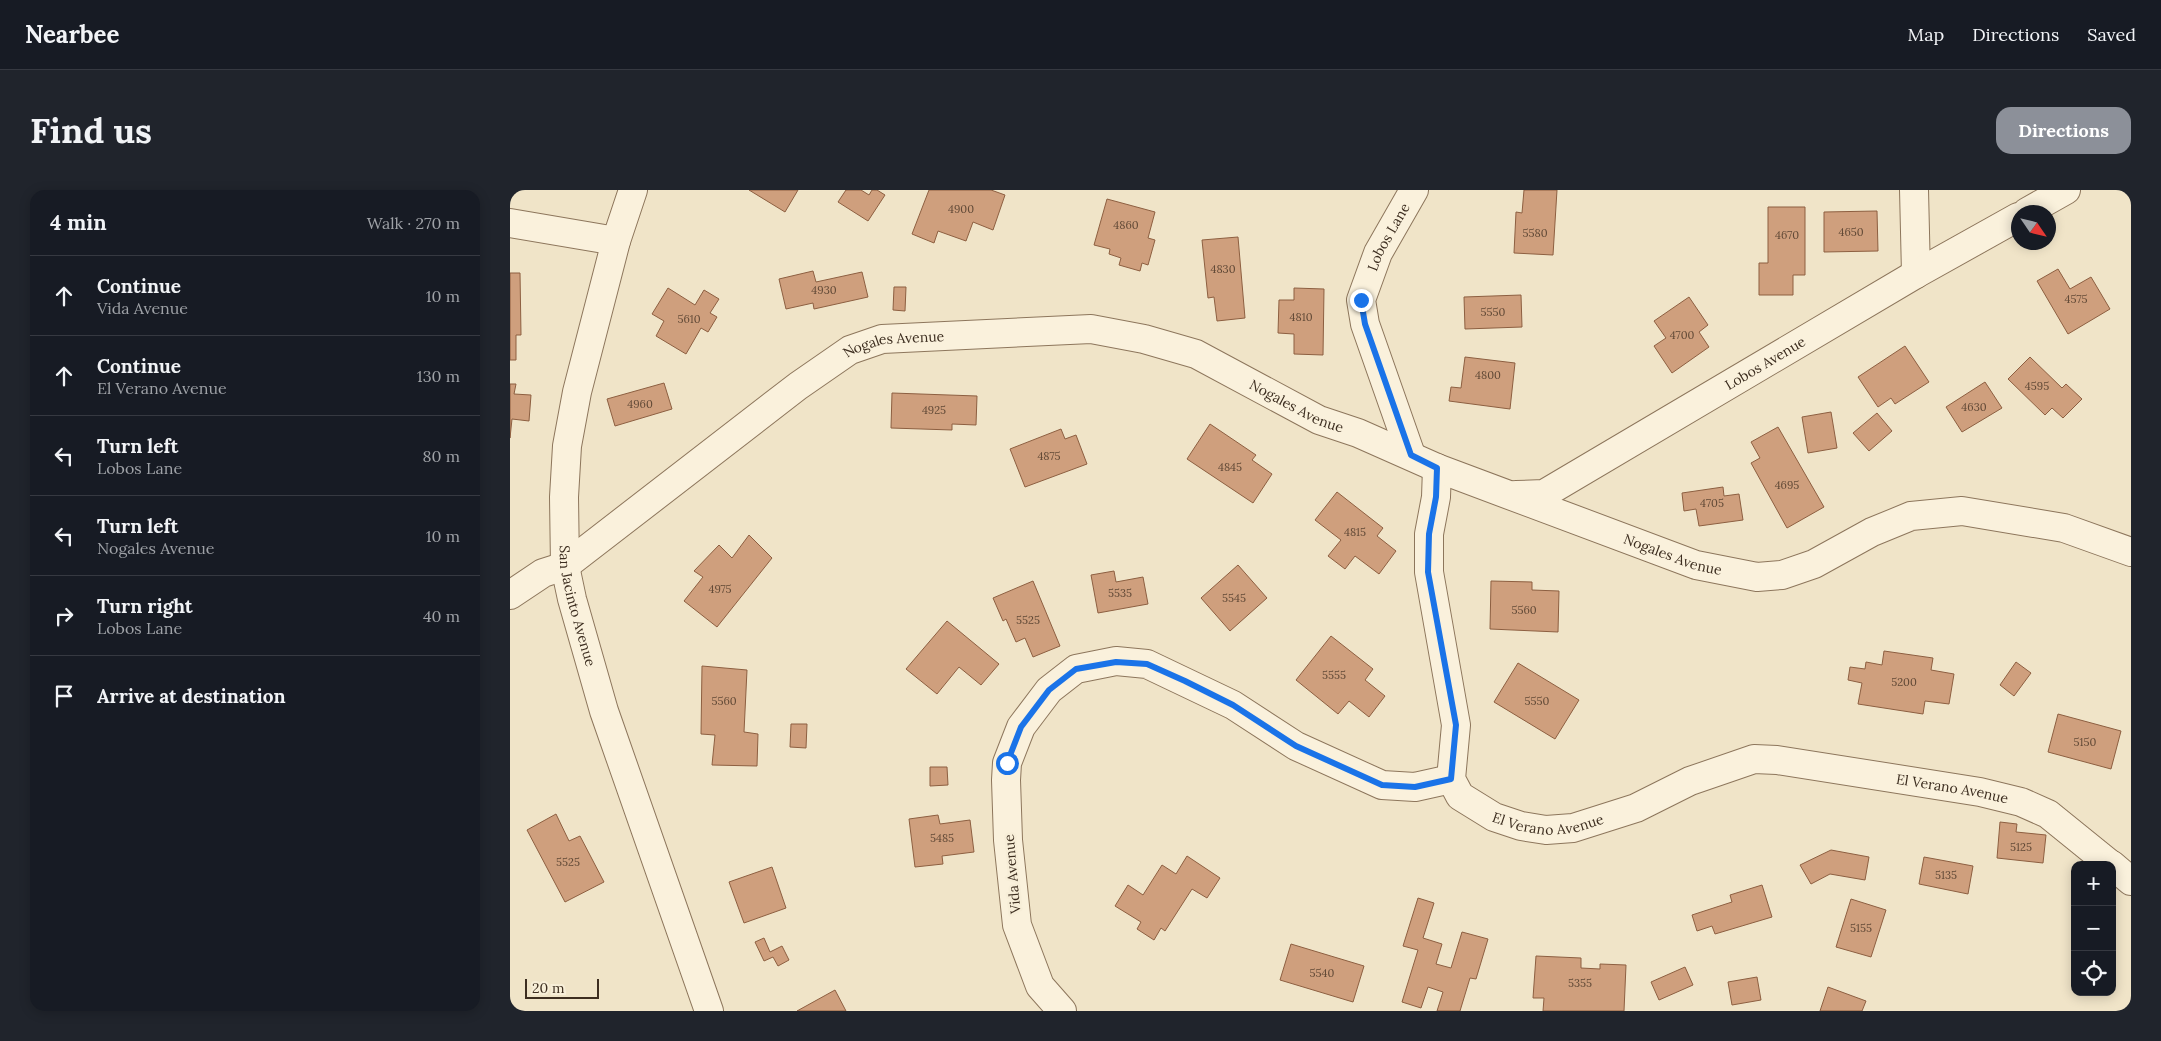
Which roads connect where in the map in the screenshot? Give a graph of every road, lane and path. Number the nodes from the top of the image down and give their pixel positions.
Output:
1 (633, 190) edge
2 (1414, 190) edge
3 (1914, 190) edge
4 (2066, 190) edge
5 (2039, 205) edge
6 (2011, 221) edge
7 (510, 223) edge
8 (616, 240) junction
9 (1916, 274) junction
10 (1411, 455) junction
11 (1437, 468) junction
12 (1510, 495) junction
13 (2131, 552) edge
14 (565, 566) junction
15 (510, 595) edge
16 (1451, 779) junction
17 (2107, 861) edge
18 (2116, 868) edge
19 (2131, 880) edge
20 (709, 1011) edge
21 (1062, 1011) edge

1 - 8 street, San Jacinto Avenue
2 - 10 street, Lobos Lane
3 - 9 street
4 - 5 street
6 - 9 street, Lobos Avenue
7 - 8 street
8 - 14 street, San Jacinto Avenue
9 - 12 street, Lobos Avenue
10 - 11 street, Nogales Avenue
10 - 14 street, Nogales Avenue
11 - 12 street, Nogales Avenue
11 - 16 street
12 - 13 street, Nogales Avenue
14 - 15 street, Nogales Avenue
14 - 20 street, San Jacinto Avenue
16 - 17 street, El Verano Avenue
16 - 21 street, Vida Avenue
18 - 19 street, El Verano Avenue

